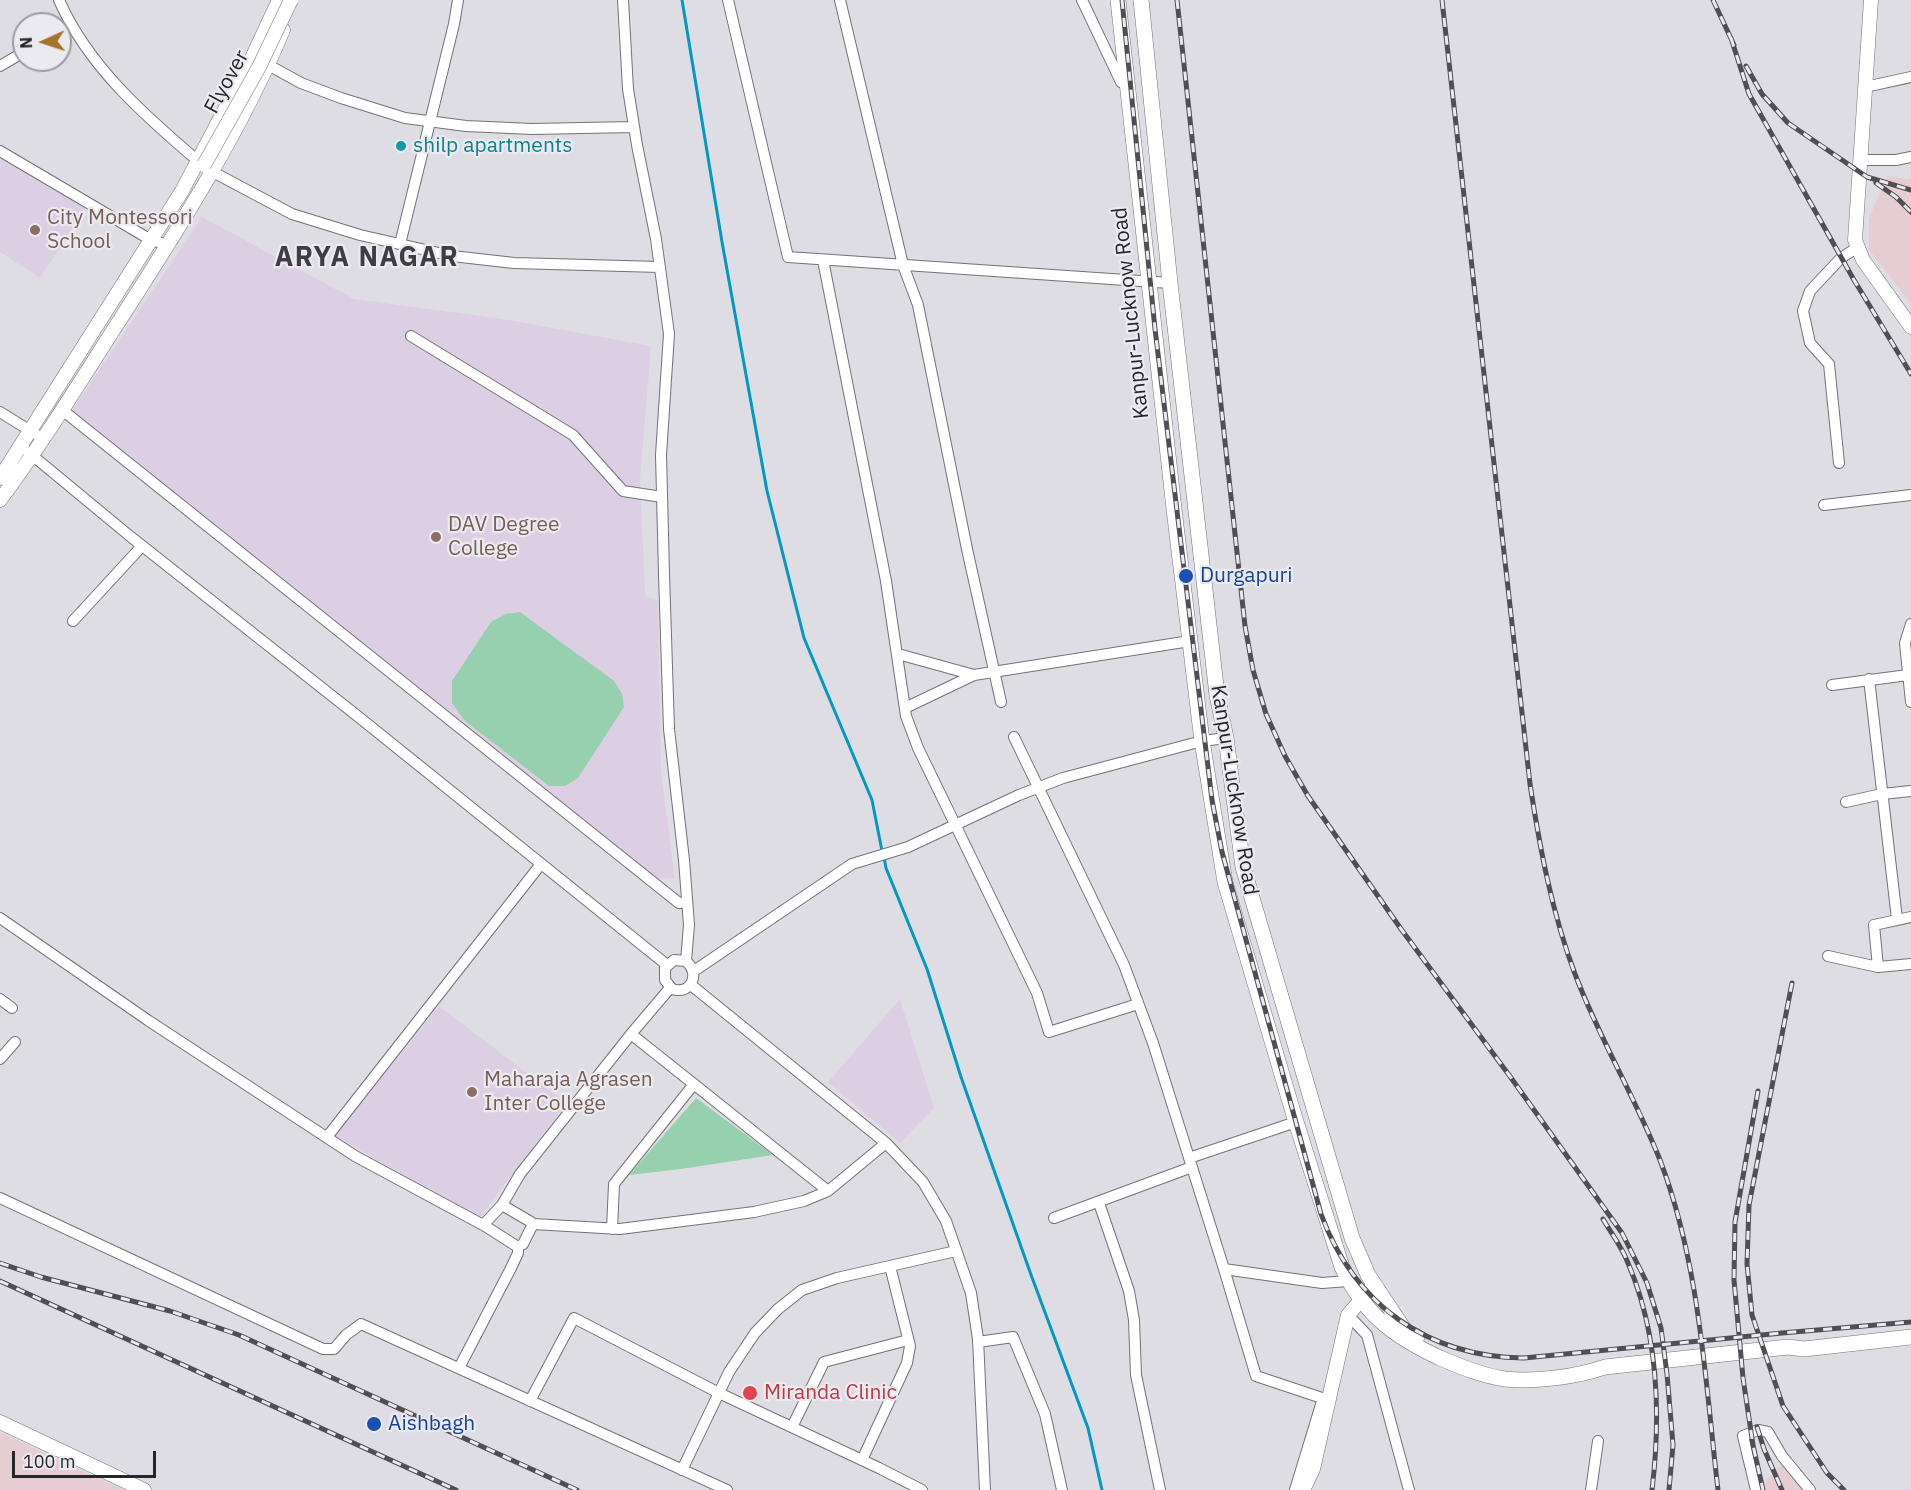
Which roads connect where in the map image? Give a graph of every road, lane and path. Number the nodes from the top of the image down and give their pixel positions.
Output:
1 (279, 0) edge
2 (291, 0) edge
3 (296, 0) edge
4 (458, 0) edge
5 (623, 0) edge
6 (728, 0) edge
7 (840, 0) edge
8 (1082, 0) edge
9 (1118, 0) edge
10 (1141, 0) edge
11 (1870, 0) edge
12 (72, 34) edge
13 (253, 56) junction
14 (269, 65) junction
15 (1911, 77) edge
16 (1126, 83) junction
17 (1865, 87) junction
18 (430, 121) junction
19 (634, 127) junction
20 (0, 152) edge
21 (1911, 157) edge
22 (1861, 160) junction
23 (205, 166) junction
24 (195, 181) junction
25 (180, 195) junction
26 (192, 205) junction
27 (151, 240) junction
28 (400, 244) junction
29 (168, 245) junction
30 (1858, 247) junction
31 (824, 260) junction
32 (903, 265) junction
33 (660, 267) junction
34 (1148, 282) junction
35 (1170, 283) junction
36 (1911, 327) edge
37 (411, 336) dead end
38 (61, 410) junction
39 (0, 412) edge
40 (36, 435) junction
41 (26, 450) junction
42 (1839, 463) dead end
43 (0, 478) edge
44 (662, 497) junction
45 (1911, 497) edge
46 (0, 500) edge
47 (1824, 505) dead end
48 (142, 546) junction
49 (73, 621) dead end
50 (1911, 625) edge
51 (1190, 641) junction
52 (898, 654) junction
53 (994, 671) junction
54 (974, 675) junction
55 (1908, 675) junction
56 (1869, 680) junction
57 (1832, 685) dead end
58 (1001, 702) dead end
59 (1911, 702) edge
60 (905, 708) junction
61 (1014, 736) dead end
62 (1226, 738) junction
63 (1203, 741) junction
64 (1039, 787) junction
65 (1911, 791) edge
66 (1882, 794) junction
67 (1846, 802) dead end
68 (956, 825) junction
69 (540, 864) junction
70 (687, 902) junction
71 (1911, 917) edge
72 (0, 918) edge
73 (1897, 919) junction
74 (1828, 956) dead end
75 (686, 961) junction
76 (1911, 964) edge
77 (667, 965) junction
78 (1878, 967) junction
79 (694, 970) junction
80 (691, 985) junction
81 (670, 988) junction
82 (0, 999) edge
83 (1138, 1004) junction
84 (12, 1008) dead end
85 (631, 1034) junction
86 (15, 1042) dead end
87 (0, 1059) edge
88 (694, 1084) junction
89 (1296, 1122) junction
90 (327, 1137) junction
91 (886, 1143) junction
92 (1190, 1163) junction
93 (828, 1191) junction
94 (0, 1198) edge
95 (1099, 1203) junction
96 (502, 1205) junction
97 (1054, 1218) dead end
98 (532, 1224) junction
99 (485, 1226) junction
100 (612, 1229) junction
101 (518, 1248) junction
102 (956, 1251) junction
103 (890, 1266) junction
104 (1224, 1269) junction
105 (1348, 1281) junction
106 (1374, 1285) junction
107 (1362, 1300) junction
108 (1348, 1315) junction
109 (1911, 1329) edge
110 (1911, 1337) edge
111 (908, 1340) junction
112 (978, 1342) junction
113 (1788, 1347) junction
114 (1605, 1367) junction
115 (459, 1368) junction
116 (719, 1393) junction
117 (1326, 1399) junction
118 (530, 1401) junction
119 (0, 1422) edge
120 (792, 1427) junction
121 (1598, 1441) dead end
122 (862, 1460) junction
123 (682, 1470) junction
124 (144, 1490) edge
125 (727, 1490) edge
126 (922, 1490) edge
127 (986, 1490) edge
128 (1062, 1490) edge
129 (1160, 1490) edge
130 (1295, 1490) edge
131 (1303, 1490) edge
132 (1408, 1490) edge
133 (1590, 1490) edge
134 (1756, 1490) edge
135 (1810, 1490) edge

1 - 13 main road
2 - 23 main road, Flyover, bridge
3 - 14 main road
4 - 18 street
5 - 19 street
6 - 31 street
7 - 32 street
8 - 16 street
9 - 16 main road, Kanpur-Lucknow Road
10 - 35 main road, Kanpur-Lucknow Road
11 - 17 main road
12 - 23 street
13 - 14 street
13 - 23 main road
14 - 18 street
14 - 23 main road
15 - 17 street
16 - 34 main road, Kanpur-Lucknow Road
17 - 22 main road
18 - 19 street
18 - 28 street
19 - 33 street
20 - 27 street
21 - 22 street
22 - 30 main road
23 - 24 main road, Flyover
23 - 25 main road
23 - 26 main road
23 - 28 street
24 - 25 main road, Flyover
24 - 26 main road, Flyover
25 - 27 main road
26 - 29 main road
27 - 29 street
27 - 40 main road
28 - 33 street
29 - 38 main road
30 - 36 main road
30 - 42 street
31 - 32 street
31 - 52 street
32 - 34 street
32 - 53 street
33 - 44 street
34 - 35 street
34 - 51 main road, Kanpur-Lucknow Road
35 - 62 main road, Kanpur-Lucknow Road
37 - 44 street
38 - 40 main road
38 - 70 street
39 - 40 street
40 - 41 main road
41 - 43 main road
41 - 46 main road
41 - 48 street
44 - 70 street
45 - 47 street
48 - 49 street
48 - 69 street
50 - 55 street
51 - 53 street
51 - 63 main road, Kanpur-Lucknow Road
52 - 54 street
52 - 60 street
53 - 54 street
53 - 58 street
54 - 60 street
55 - 56 street
55 - 59 street
56 - 57 street
56 - 66 street
60 - 68 street
61 - 64 street
62 - 63 street
62 - 106 main road, Kanpur-Lucknow Road
63 - 64 street
63 - 89 main road, Kanpur-Lucknow Road
64 - 68 street
64 - 83 street
65 - 66 street
66 - 67 street
66 - 73 street
68 - 79 street
68 - 83 street
69 - 77 street
69 - 90 street
70 - 75 street
71 - 73 street
72 - 90 street
73 - 78 street
74 - 78 street
75 - 77 street
75 - 79 street
76 - 78 street
77 - 81 street
79 - 80 street
80 - 81 street
80 - 91 street
81 - 85 street
82 - 84 street
83 - 92 street
85 - 88 street
85 - 96 street
86 - 87 street
88 - 93 street
88 - 100 street
89 - 92 street
89 - 105 main road, Kanpur-Lucknow Road
90 - 99 street
91 - 93 street
91 - 102 street
92 - 95 street
92 - 104 street
93 - 100 street
94 - 115 street
95 - 97 street
95 - 129 street
96 - 98 street
96 - 99 street
98 - 100 street
98 - 101 street
99 - 101 street
101 - 115 street
102 - 103 street
102 - 112 street
103 - 111 street
103 - 116 street
104 - 105 street
104 - 117 street
105 - 107 main road, Kanpur-Lucknow Road
106 - 107 main road
106 - 114 main road, Kanpur-Lucknow Road
107 - 108 main road
107 - 114 main road, Kanpur-Lucknow Road
108 - 117 main road
108 - 132 street
109 - 113 main road
110 - 113 main road
111 - 120 street
111 - 122 street
112 - 127 street
112 - 128 street
113 - 114 main road, Kanpur-Lucknow Road
115 - 118 street
116 - 118 street
116 - 120 street
116 - 123 street
117 - 130 street
117 - 131 main road
118 - 123 street
119 - 124 main road
120 - 122 street
121 - 133 street
122 - 126 street
123 - 125 street
134 - 135 street

